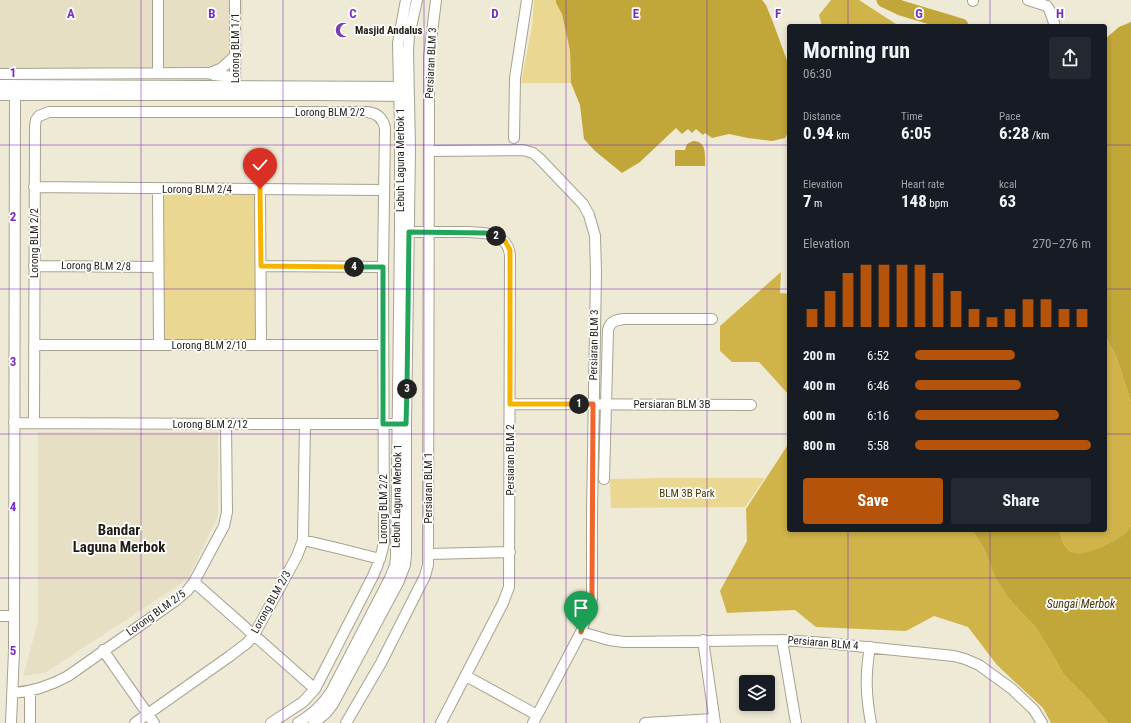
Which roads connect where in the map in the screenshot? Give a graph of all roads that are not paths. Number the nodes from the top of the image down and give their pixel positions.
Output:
1 (158, 0) edge
2 (235, 0) edge
3 (406, 0) edge
4 (417, 0) edge
5 (436, 0) edge
6 (527, 0) edge
7 (1028, 0) edge
8 (1054, 24) edge
9 (235, 56) junction
10 (208, 73) junction
11 (0, 74) edge
12 (158, 74) junction
13 (0, 85) edge
14 (235, 86) junction
15 (15, 90) junction
16 (404, 91) junction
17 (0, 95) edge
18 (514, 138) dead end
19 (428, 150) junction
20 (34, 187) junction
21 (158, 188) junction
22 (260, 189) junction
23 (384, 190) junction
24 (404, 232) junction
25 (429, 232) junction
26 (34, 266) junction
27 (261, 266) junction
28 (158, 267) junction
29 (383, 267) junction
30 (712, 319) dead end
31 (159, 344) junction
32 (34, 345) junction
33 (261, 345) junction
34 (383, 346) junction
35 (510, 404) junction
36 (593, 404) junction
37 (606, 404) junction
38 (751, 405) dead end
39 (14, 423) junction
40 (34, 423) junction
41 (226, 424) junction
42 (305, 424) junction
43 (383, 424) junction
44 (402, 424) junction
45 (604, 480) dead end
46 (303, 540) junction
47 (510, 552) junction
48 (428, 554) junction
49 (380, 560) junction
50 (194, 582) junction
51 (0, 616) edge
52 (14, 616) junction
53 (581, 632) junction
54 (254, 635) junction
55 (703, 640) junction
56 (782, 640) junction
57 (870, 647) junction
58 (103, 650) junction
59 (466, 676) junction
60 (314, 690) junction
61 (30, 691) junction
62 (12, 693) junction
63 (148, 714) junction
64 (535, 719) edge
65 (715, 721) edge
66 (11, 723) edge
67 (30, 723) edge
68 (135, 723) edge
69 (154, 723) edge
70 (271, 723) edge
71 (298, 723) edge
72 (314, 723) edge
73 (346, 723) edge
74 (441, 723) edge
75 (645, 723) edge
76 (796, 723) edge
77 (871, 723) edge
78 (1042, 723) edge

1 - 12 street
2 - 9 street, Lorong BLM 1/1
3 - 16 street, Lebuh Laguna Merbok 1
4 - 16 street, Lebuh Laguna Merbok 1
5 - 19 street, Persiaran BLM 3
6 - 18 street
7 - 8 street
9 - 10 street
9 - 14 street, Lorong BLM 1/1
10 - 12 street
10 - 14 street
11 - 12 street
13 - 15 street
14 - 15 street
14 - 16 street
15 - 17 street
15 - 39 street
16 - 24 street, Lebuh Laguna Merbok 1
19 - 25 street, Persiaran BLM 3
19 - 36 street, Persiaran BLM 3
20 - 21 street, Lorong BLM 2/4
20 - 23 street, Lorong BLM 2/2
20 - 26 street, Lorong BLM 2/2
21 - 22 street, Lorong BLM 2/4
21 - 28 street
22 - 23 street, Lorong BLM 2/4
22 - 27 street
23 - 29 street, Lorong BLM 2/2
24 - 25 street, Persiaran BLM 2
24 - 44 street, Lebuh Laguna Merbok 1
25 - 35 street, Persiaran BLM 2
25 - 48 street, Persiaran BLM 1
26 - 28 street, Lorong BLM 2/8
26 - 32 street, Lorong BLM 2/2
27 - 29 street
27 - 33 street
28 - 31 street
29 - 34 street, Lorong BLM 2/2
30 - 37 street
31 - 32 street, Lorong BLM 2/10
31 - 33 street, Lorong BLM 2/10
32 - 40 street, Lorong BLM 2/2
33 - 34 street, Lorong BLM 2/10
34 - 43 street, Lorong BLM 2/2
35 - 36 street, Persiaran BLM 3B
35 - 47 street, Persiaran BLM 2
36 - 37 street, Persiaran BLM 3B
36 - 53 street, Persiaran BLM 3
37 - 38 street, Persiaran BLM 3B
37 - 45 street
39 - 40 street, Lorong BLM 2/12
39 - 52 street
40 - 41 street, Lorong BLM 2/12
41 - 42 street, Lorong BLM 2/12
41 - 50 street, Lorong BLM 2/5
42 - 43 street, Lorong BLM 2/12
42 - 46 street, Lorong BLM 2/3
43 - 44 street, Lorong BLM 2/12
43 - 49 street, Lorong BLM 2/2
44 - 71 street, Lebuh Laguna Merbok 1
44 - 72 street, Lebuh Laguna Merbok 1
46 - 49 street
46 - 54 street, Lorong BLM 2/3
47 - 48 street
47 - 59 street, Persiaran BLM 2
48 - 73 street, Persiaran BLM 1
49 - 60 street, Lorong BLM 2/2
50 - 54 street
50 - 58 street, Lorong BLM 2/5
51 - 52 street
52 - 62 street
53 - 55 street, Persiaran BLM 4
53 - 64 street, Persiaran BLM 3
54 - 60 street
54 - 63 street, Lorong BLM 2/3
55 - 56 street, Persiaran BLM 4
55 - 65 street
56 - 57 street, Persiaran BLM 4
56 - 76 street
57 - 77 street
57 - 78 street, Persiaran BLM 4
58 - 61 street, Lorong BLM 2/5
58 - 63 street
59 - 64 street
59 - 74 street, Persiaran BLM 2
60 - 70 street, Lorong BLM 2/2
61 - 62 street, Lorong BLM 2/5
61 - 67 street
62 - 66 street
63 - 68 street, Lorong BLM 2/3
63 - 69 street
65 - 75 street

